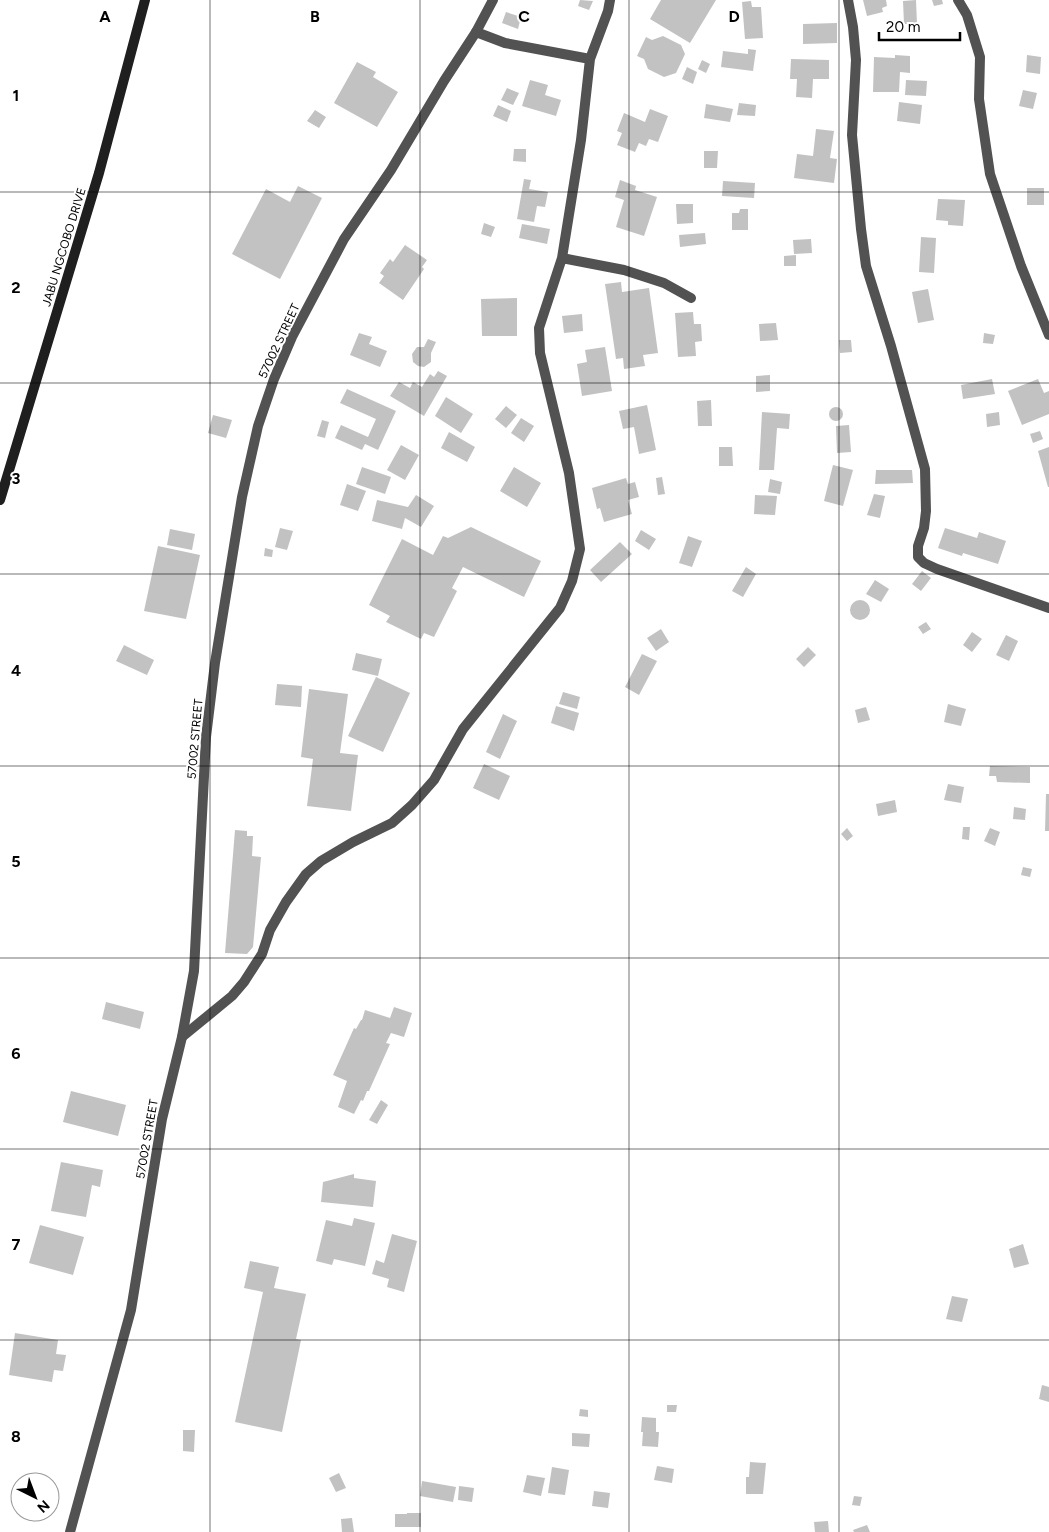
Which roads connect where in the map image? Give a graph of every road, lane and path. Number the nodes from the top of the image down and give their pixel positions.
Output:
1 (145, 0) edge
2 (493, 0) edge
3 (610, 0) edge
4 (848, 0) edge
5 (958, 0) edge
6 (476, 32) junction
7 (590, 59) junction
8 (562, 258) junction
9 (691, 298) dead end
10 (1049, 335) edge
11 (0, 500) edge
12 (1049, 608) edge
13 (182, 1036) junction
14 (70, 1532) edge

1 - 11 main road, JABU NGCOBO DRIVE
2 - 6 street, 57002 STREET
3 - 7 street
4 - 12 street
5 - 10 street
6 - 7 street
6 - 13 street, 57002 STREET
7 - 8 street
8 - 9 street
8 - 13 street
13 - 14 street, 57002 STREET

